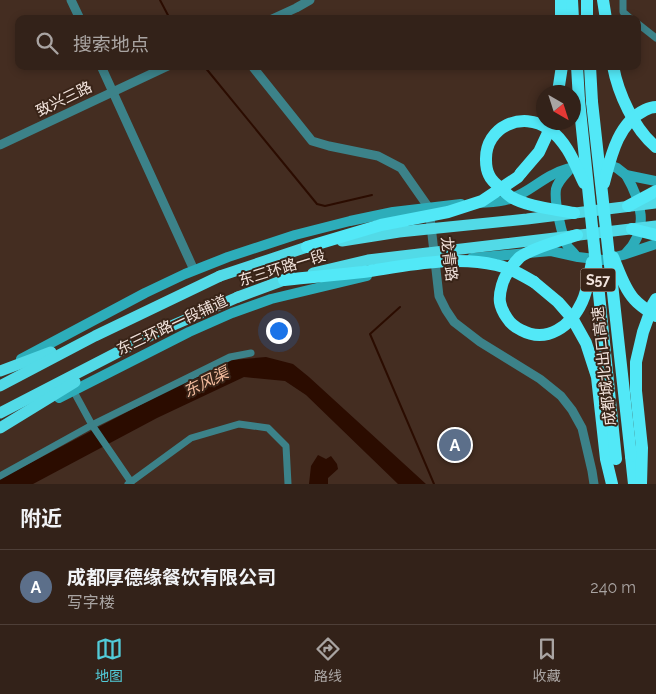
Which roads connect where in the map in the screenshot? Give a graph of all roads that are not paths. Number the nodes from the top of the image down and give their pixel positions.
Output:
1 (71, 0) edge
2 (310, 0) edge
3 (561, 0) edge
4 (572, 0) edge
5 (587, 0) edge
6 (603, 0) edge
7 (623, 0) edge
8 (78, 15) edge
9 (281, 15) edge
10 (561, 15) edge
11 (573, 15) edge
12 (587, 15) edge
13 (605, 15) edge
14 (626, 15) edge
15 (641, 26) edge
16 (656, 38) edge
17 (103, 70) edge
18 (159, 70) edge
19 (255, 70) edge
20 (561, 70) edge
21 (578, 70) edge
22 (590, 70) edge
23 (614, 70) edge
24 (559, 85) edge
25 (112, 92) junction
26 (586, 101) junction
27 (656, 106) edge
28 (549, 130) edge
29 (0, 145) edge
30 (656, 147) edge
31 (572, 168) junction
32 (626, 176) junction
33 (656, 180) edge
34 (602, 190) junction
35 (656, 191) edge
36 (589, 195) junction
37 (656, 203) edge
38 (628, 206) junction
39 (429, 208) junction
40 (574, 213) junction
41 (656, 226) edge
42 (632, 229) junction
43 (577, 235) junction
44 (656, 235) edge
45 (656, 244) edge
46 (608, 245) junction
47 (307, 247) junction
48 (594, 247) junction
49 (623, 255) junction
50 (578, 258) junction
51 (435, 261) junction
52 (194, 270) junction
53 (284, 280) junction
54 (656, 299) edge
55 (656, 316) edge
56 (155, 333) junction
57 (95, 336) junction
58 (251, 353) dead end
59 (0, 371) edge
60 (0, 386) edge
61 (73, 390) junction
62 (0, 413) edge
63 (92, 425) junction
64 (0, 428) edge
65 (0, 476) edge
66 (129, 483) edge
67 (288, 484) edge
68 (594, 484) edge
69 (612, 484) edge
70 (619, 484) edge
71 (634, 484) edge
72 (642, 484) edge

1 - 8 street
2 - 9 street
3 - 10 highway
4 - 11 highway
5 - 12 highway
6 - 13 highway
7 - 14 street
15 - 16 street
17 - 25 street
18 - 25 street, 致兴三路
19 - 39 street, 龙青路
20 - 24 highway
21 - 26 highway, 成都城北出口高速 / S57
22 - 26 highway, 成都城北出口高速 / S57
23 - 30 highway
25 - 29 street, 致兴三路
25 - 52 street
26 - 34 highway, 成都城北出口高速 / S57, bridge
26 - 36 highway, 成都城北出口高速 / S57, bridge
27 - 34 highway, bridge
28 - 47 highway, bridge
31 - 32 main road
31 - 39 main road
31 - 50 main road
32 - 33 main road
32 - 49 main road
34 - 46 highway, 成都城北出口高速 / S57, bridge
35 - 38 highway, bridge
36 - 40 highway, bridge
36 - 48 highway, 成都城北出口高速 / S57, bridge
37 - 38 highway, 东三环路一段, bridge
38 - 40 highway, 东三环路一段, bridge
39 - 51 street, 龙青路
39 - 52 main road
40 - 47 highway, 东三环路一段, bridge
41 - 42 highway, 东三环路一段, bridge
42 - 43 highway, 东三环路一段, bridge
42 - 44 highway, bridge
43 - 48 highway, bridge
43 - 53 highway, 东三环路一段, bridge
45 - 49 main road
46 - 55 highway, bridge
46 - 71 highway, 成都城北出口高速 / S57, bridge
47 - 57 highway, 东三环路一段, bridge
48 - 70 highway, 成都城北出口高速 / S57, bridge
49 - 50 main road, 东三环路一段辅道
50 - 51 main road, 东三环路一段辅道
51 - 61 main road, 东三环路一段辅道
51 - 68 street, 龙青路
52 - 59 main road
53 - 56 highway, 东三环路一段, bridge
53 - 69 highway, bridge
54 - 72 highway
56 - 62 highway, 东三环路一段
56 - 64 highway
57 - 59 highway
57 - 60 highway, 东三环路一段
58 - 63 street
61 - 63 street
61 - 64 main road, 东三环路一段辅道
63 - 65 street
63 - 66 street
66 - 67 street

